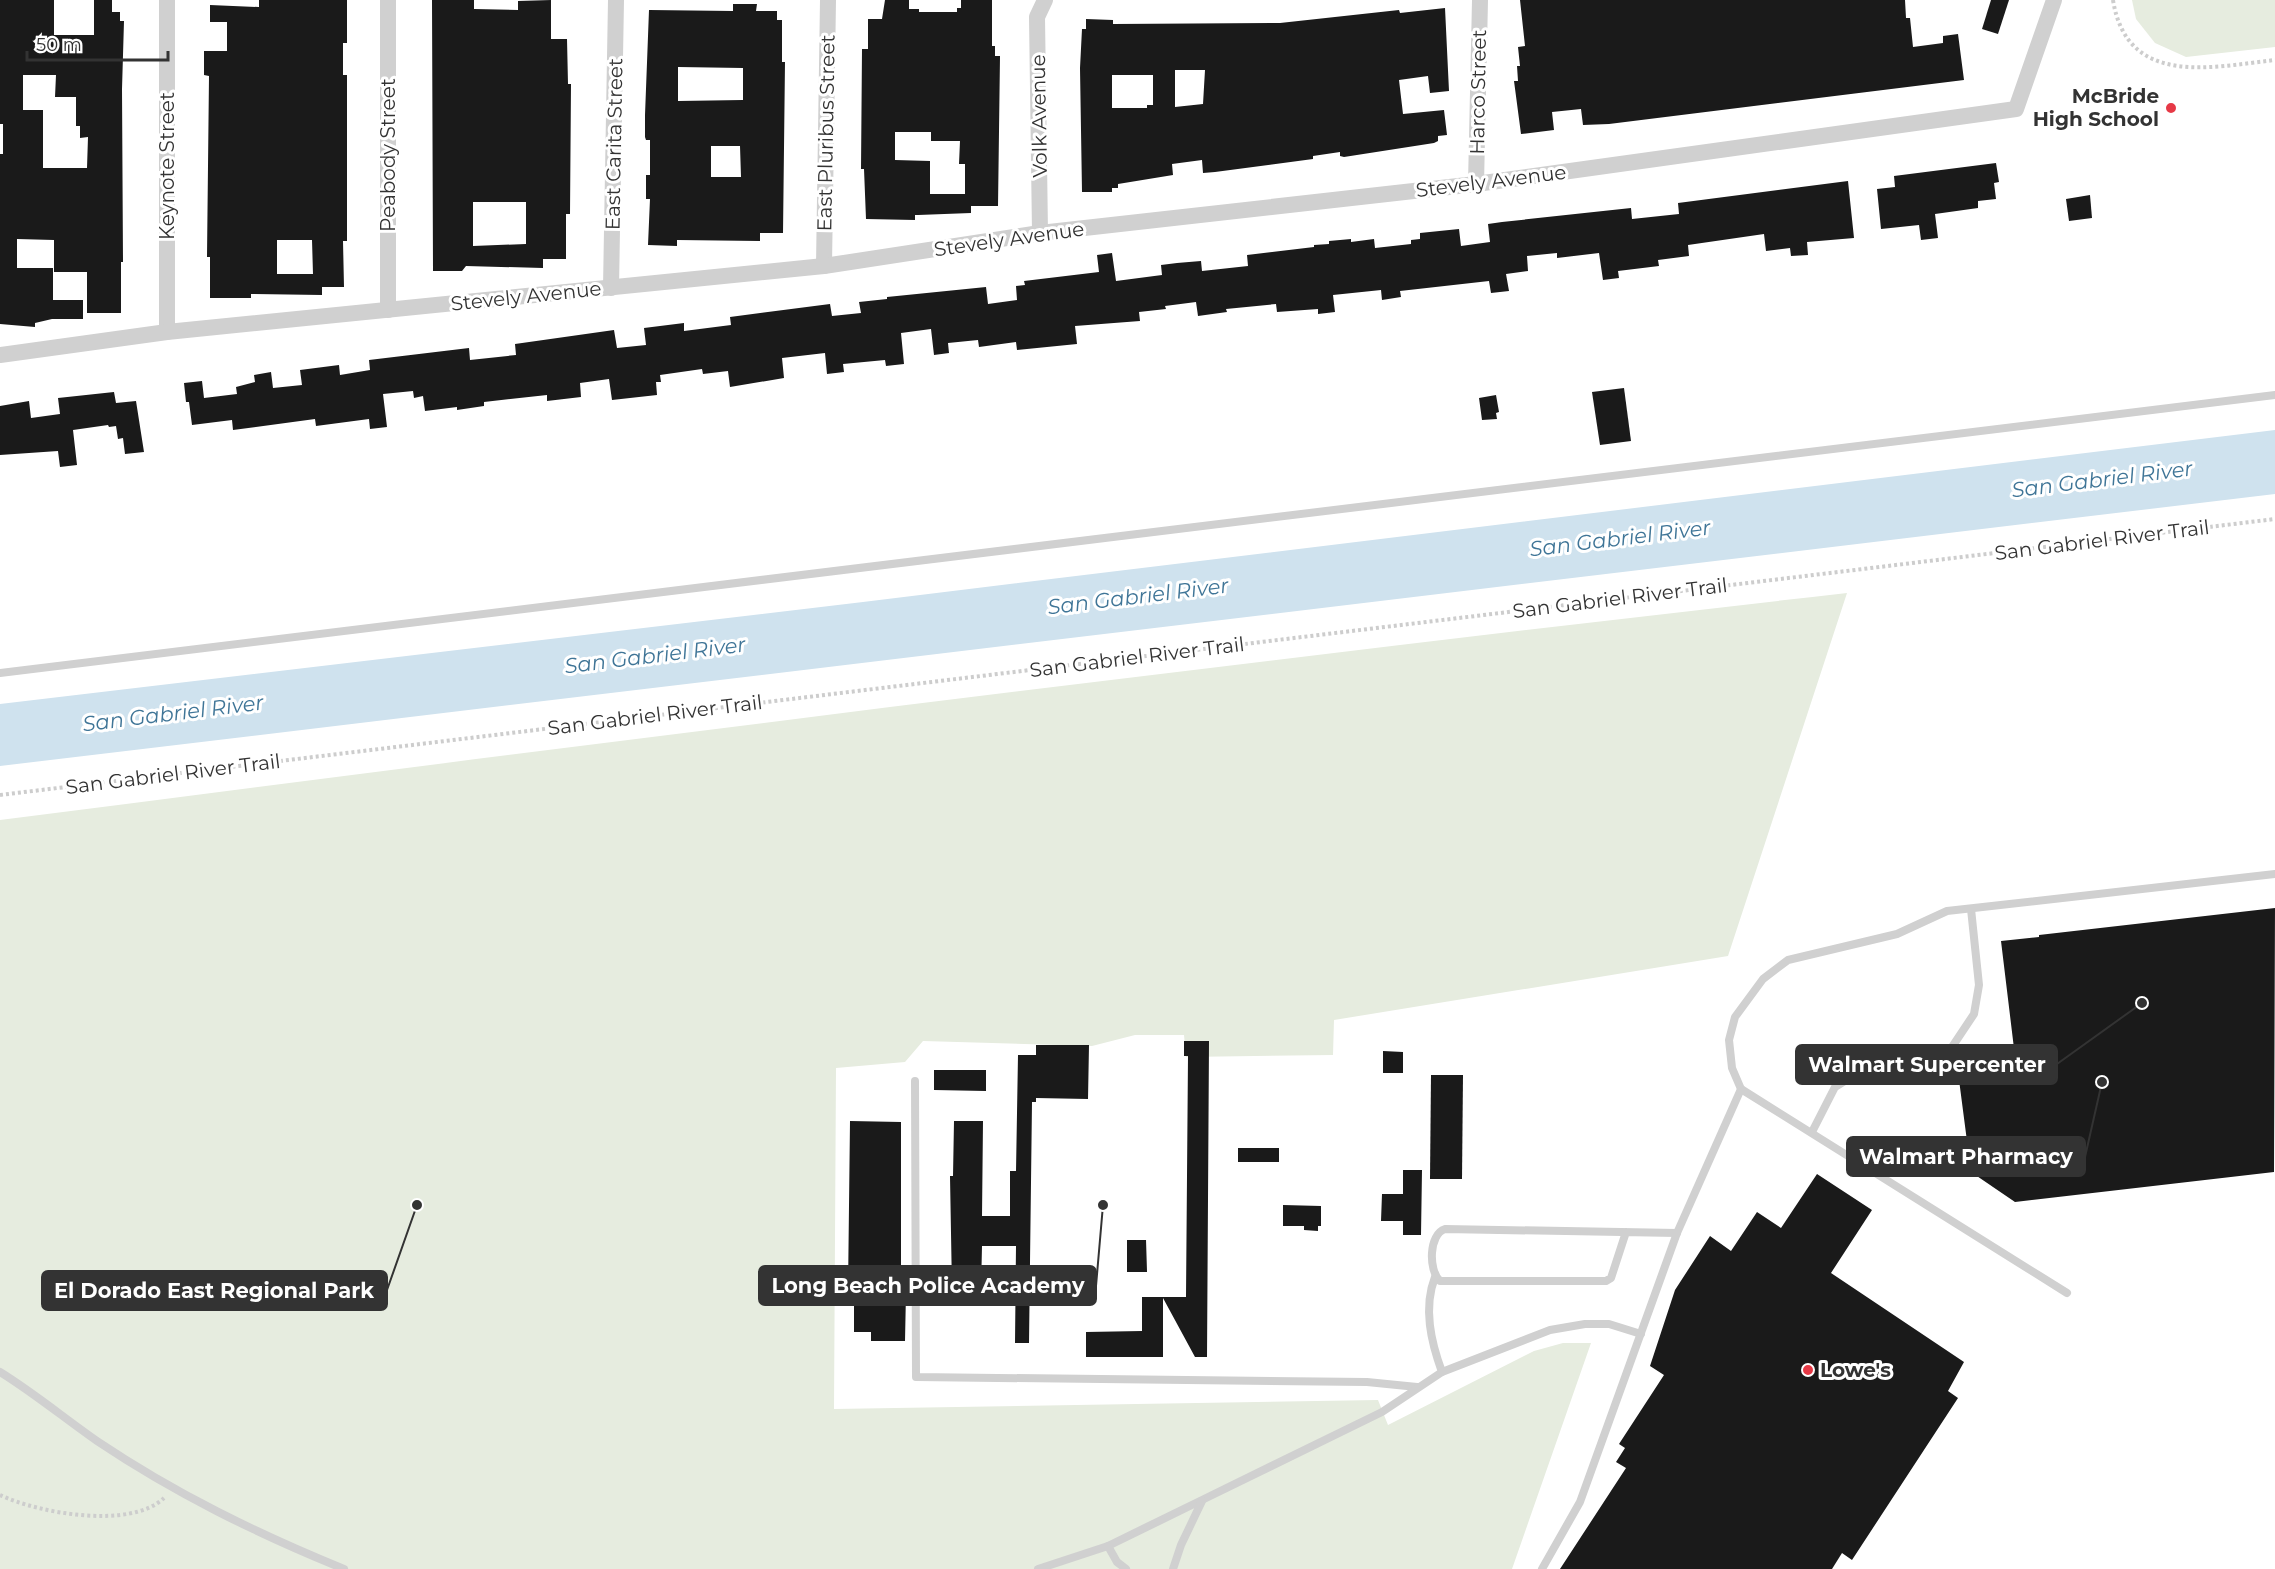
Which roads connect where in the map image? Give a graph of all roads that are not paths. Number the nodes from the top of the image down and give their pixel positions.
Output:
1 (167, 0) edge
2 (388, 0) edge
3 (616, 0) edge
4 (828, 0) edge
5 (1045, 0) edge
6 (1480, 0) edge
7 (2054, 0) edge
8 (1476, 184) junction
9 (1040, 232) junction
10 (824, 266) junction
11 (611, 288) junction
12 (388, 310) junction
13 (167, 332) junction
14 (0, 355) edge
15 (2275, 395) edge
16 (0, 673) edge
17 (2275, 874) edge
18 (1971, 909) junction
19 (915, 1081) dead end
20 (1741, 1089) junction
21 (1812, 1132) junction
22 (1626, 1232) junction
23 (1677, 1233) junction
24 (1435, 1277) junction
25 (2067, 1293) dead end
26 (1641, 1334) junction
27 (0, 1371) edge
28 (1442, 1372) junction
29 (1417, 1388) junction
30 (1202, 1500) junction
31 (1108, 1546) junction
32 (344, 1569) edge
33 (1038, 1569) edge
34 (1126, 1569) edge
35 (1173, 1569) edge
36 (1542, 1569) edge

1 - 13 street, Keynote Street
2 - 12 street, Peabody Street
3 - 11 street, East Carita Street
4 - 10 street, East Pluribus Street
5 - 9 street, Volk Avenue
6 - 8 street, Harco Street
7 - 8 street, Stevely Avenue
8 - 9 street, Stevely Avenue
9 - 10 street, Stevely Avenue
10 - 11 street, Stevely Avenue
11 - 12 street, Stevely Avenue
12 - 13 street, Stevely Avenue
13 - 14 street, Stevely Avenue
15 - 16 lane
17 - 18 lane
18 - 20 lane
18 - 21 lane
19 - 29 lane
20 - 21 lane
20 - 23 lane
21 - 25 lane
22 - 23 lane
22 - 24 lane
22 - 24 lane
23 - 26 lane
24 - 28 lane
26 - 28 lane
26 - 36 lane
27 - 32 lane
28 - 29 lane
29 - 30 lane
30 - 31 lane
30 - 35 lane
31 - 33 lane
31 - 34 lane

